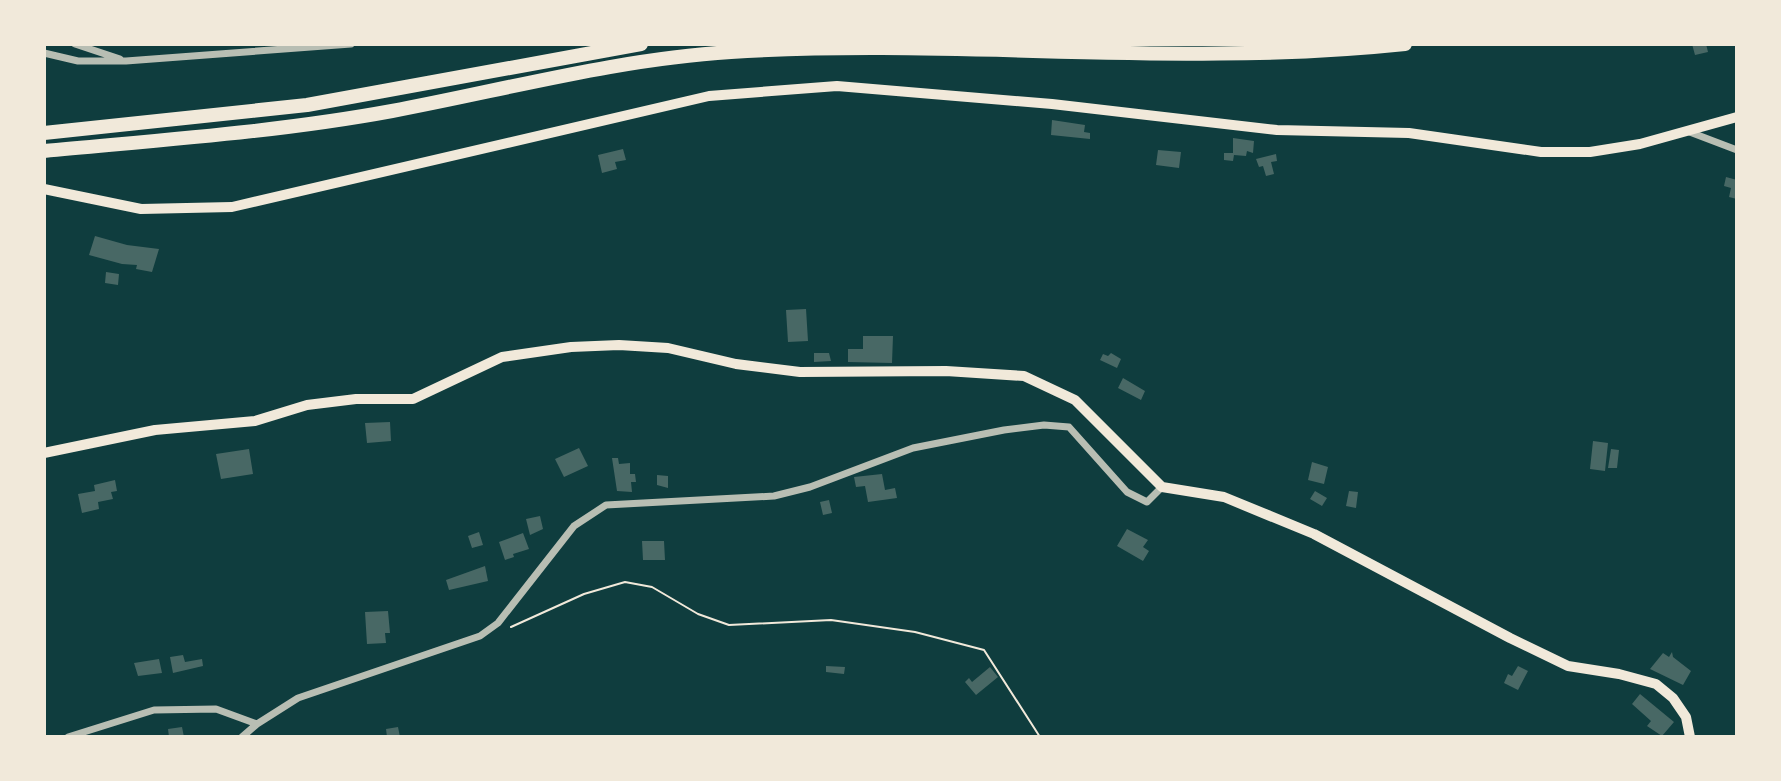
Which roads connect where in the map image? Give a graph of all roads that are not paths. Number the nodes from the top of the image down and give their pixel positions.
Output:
1 (75, 44) edge
2 (351, 44) edge
3 (641, 44) edge
4 (1405, 44) edge
5 (44, 53) edge
6 (126, 61) junction
7 (1737, 117) edge
8 (1687, 131) junction
9 (44, 133) edge
10 (1737, 150) edge
11 (44, 151) edge
12 (44, 189) edge
13 (44, 453) edge
14 (1162, 487) junction
15 (257, 724) junction
16 (68, 737) edge
17 (242, 737) edge
18 (1690, 737) edge

1 - 6 street
2 - 6 street
3 - 9 highway
4 - 11 highway
5 - 6 street
7 - 8 main road
8 - 10 street
8 - 12 main road
13 - 14 main road
14 - 15 street
14 - 18 main road
15 - 16 street
15 - 17 street

